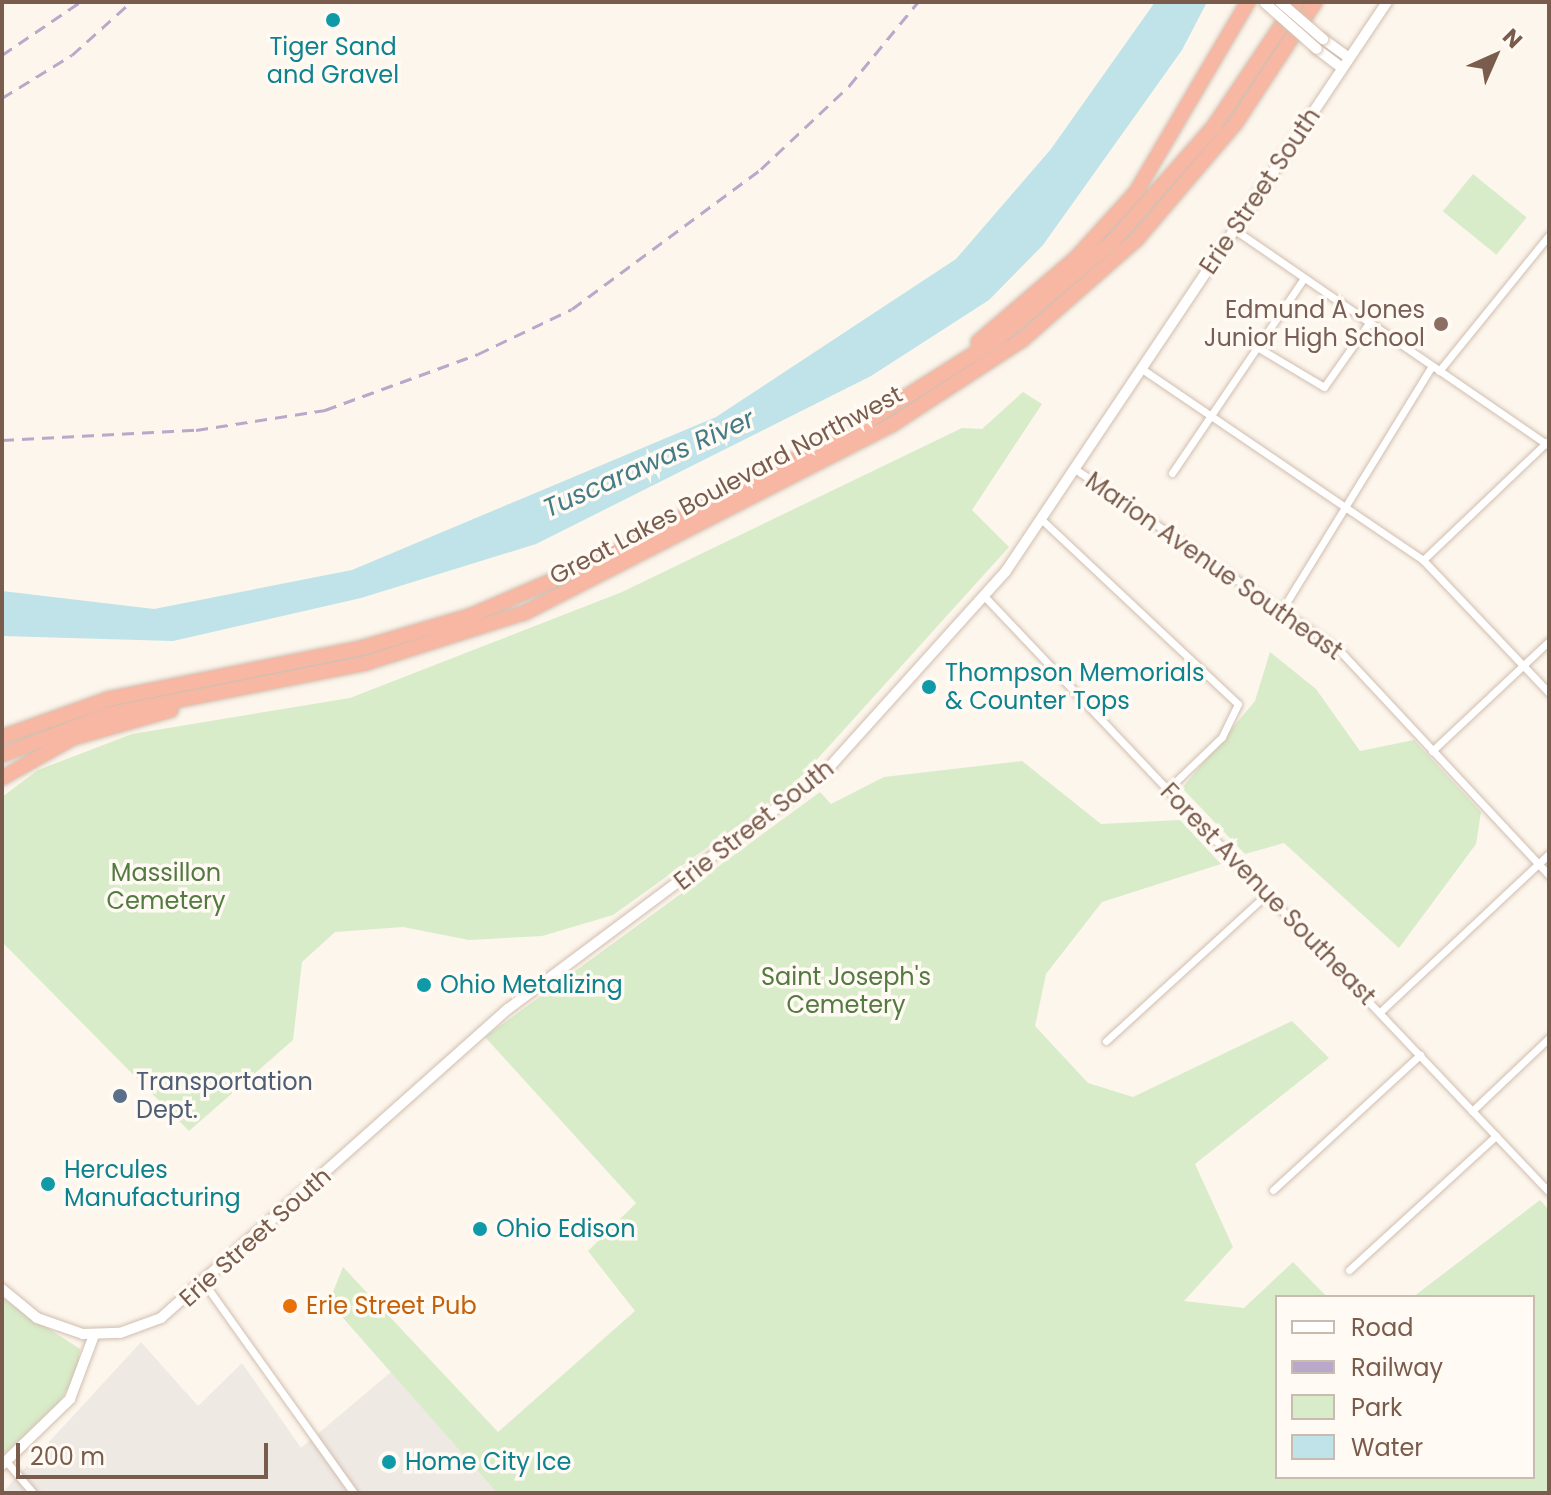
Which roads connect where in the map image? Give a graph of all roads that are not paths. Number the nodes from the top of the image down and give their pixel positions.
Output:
1 (1248, 2) edge
2 (1280, 2) edge
3 (1297, 2) edge
4 (1315, 2) edge
5 (1387, 2) edge
6 (1264, 3) edge
7 (1320, 44) junction
8 (1345, 63) junction
9 (1235, 230) junction
10 (1549, 235) edge
11 (1304, 278) junction
12 (1369, 323) junction
13 (1257, 347) junction
14 (1436, 368) junction
15 (1142, 369) junction
16 (898, 404) junction
17 (1212, 416) junction
18 (1548, 443) edge
19 (1075, 469) junction
20 (1172, 473) dead end
21 (1344, 505) junction
22 (1041, 519) junction
23 (1423, 560) junction
24 (985, 597) junction
25 (1283, 608) junction
26 (1549, 641) edge
27 (1523, 665) junction
28 (254, 685) junction
29 (159, 687) junction
30 (1549, 693) edge
31 (2, 731) edge
32 (2, 737) edge
33 (1432, 751) junction
34 (2, 755) edge
35 (2, 778) edge
36 (1168, 789) junction
37 (1549, 854) edge
38 (1538, 864) junction
39 (1549, 875) edge
40 (1267, 894) junction
41 (1380, 1012) junction
42 (1549, 1038) edge
43 (1106, 1041) dead end
44 (1420, 1055) junction
45 (1472, 1111) junction
46 (1496, 1136) junction
47 (1273, 1190) dead end
48 (1549, 1192) edge
49 (1349, 1270) dead end
50 (204, 1283) junction
51 (2, 1289) edge
52 (94, 1335) junction
53 (4, 1463) edge
54 (33, 1493) edge
55 (354, 1493) edge

1 - 16 highway
2 - 7 main road, bridge
3 - 16 highway, Great Lakes Boulevard Northwest
4 - 28 highway, Great Lakes Boulevard Northwest
5 - 8 main road, Erie Street South
6 - 7 main road, bridge
7 - 8 main road
8 - 9 main road, Erie Street South
9 - 11 street
9 - 15 main road, Erie Street South
10 - 14 street
11 - 12 street
11 - 13 street
12 - 13 street
12 - 14 street
13 - 17 street
14 - 18 street
14 - 21 street
15 - 17 street
15 - 19 main road, Erie Street South
16 - 29 highway, Great Lakes Boulevard Northwest
17 - 20 street
17 - 21 street
18 - 23 street
19 - 22 main road, Erie Street South
19 - 25 street, Marion Avenue Southeast
21 - 23 street
21 - 25 street
22 - 24 main road, Erie Street South
22 - 36 street
23 - 27 street
24 - 36 street, Forest Avenue Southeast
24 - 50 main road, Erie Street South
25 - 33 street, Marion Avenue Southeast
26 - 27 street
27 - 30 street
27 - 33 street
28 - 34 highway, Great Lakes Boulevard Northwest
28 - 35 highway
29 - 31 highway
29 - 32 highway, Great Lakes Boulevard Northwest
33 - 38 street, Marion Avenue Southeast
36 - 40 street, Forest Avenue Southeast
37 - 38 street
38 - 39 street, Marion Avenue Southeast
38 - 41 street
40 - 41 street, Forest Avenue Southeast
40 - 43 street
41 - 44 street, Forest Avenue Southeast
42 - 45 street
44 - 45 street, Forest Avenue Southeast
44 - 47 street
45 - 46 street, Forest Avenue Southeast
46 - 48 street, Forest Avenue Southeast
46 - 49 street
50 - 52 main road, Erie Street South
50 - 55 street
51 - 52 main road
52 - 53 main road
53 - 54 street

